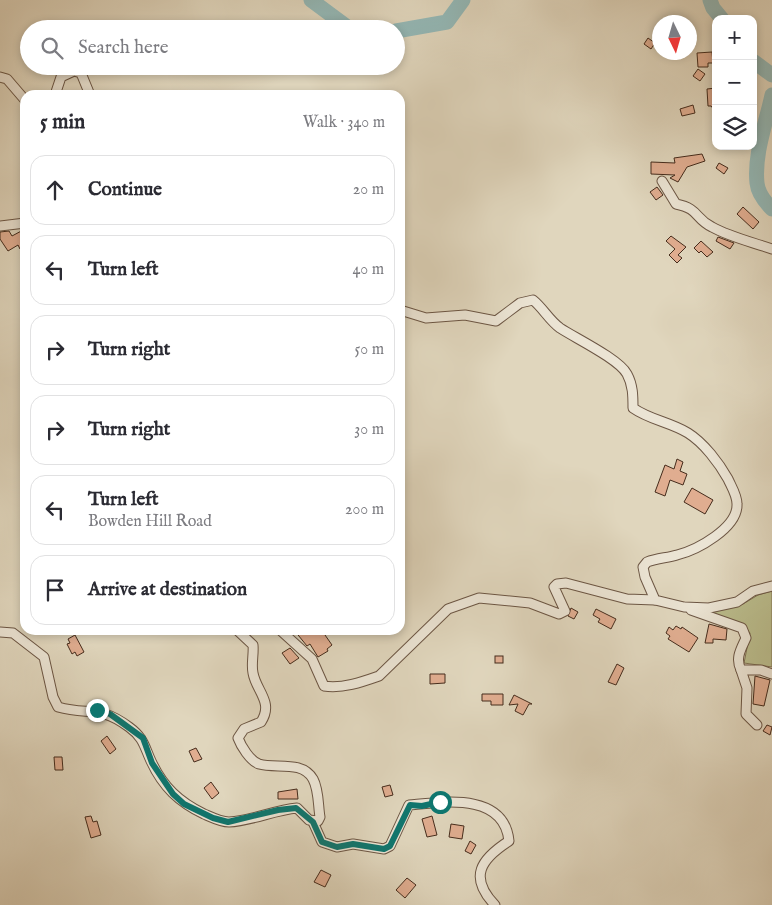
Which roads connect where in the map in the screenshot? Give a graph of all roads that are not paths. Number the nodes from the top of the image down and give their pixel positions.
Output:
1 (65, 75) edge
2 (82, 75) edge
3 (0, 77) edge
4 (57, 90) edge
5 (88, 90) edge
6 (20, 94) edge
7 (662, 181) dead end
8 (20, 224) edge
9 (0, 226) edge
10 (772, 249) edge
11 (405, 312) edge
12 (772, 586) edge
13 (655, 600) junction
14 (684, 607) junction
15 (1, 629) edge
16 (243, 635) edge
17 (286, 635) edge
18 (741, 670) junction
19 (772, 674) edge
20 (747, 688) junction
21 (750, 698) dead end
22 (757, 725) dead end
23 (313, 822) junction
24 (494, 905) edge

1 - 4 street
2 - 5 street
3 - 6 street
7 - 10 street
8 - 9 street
11 - 13 street
12 - 14 street
13 - 14 street
13 - 17 street
14 - 18 street
15 - 23 street
16 - 23 street
18 - 19 street
18 - 20 street
20 - 21 street
20 - 22 street
23 - 24 street

